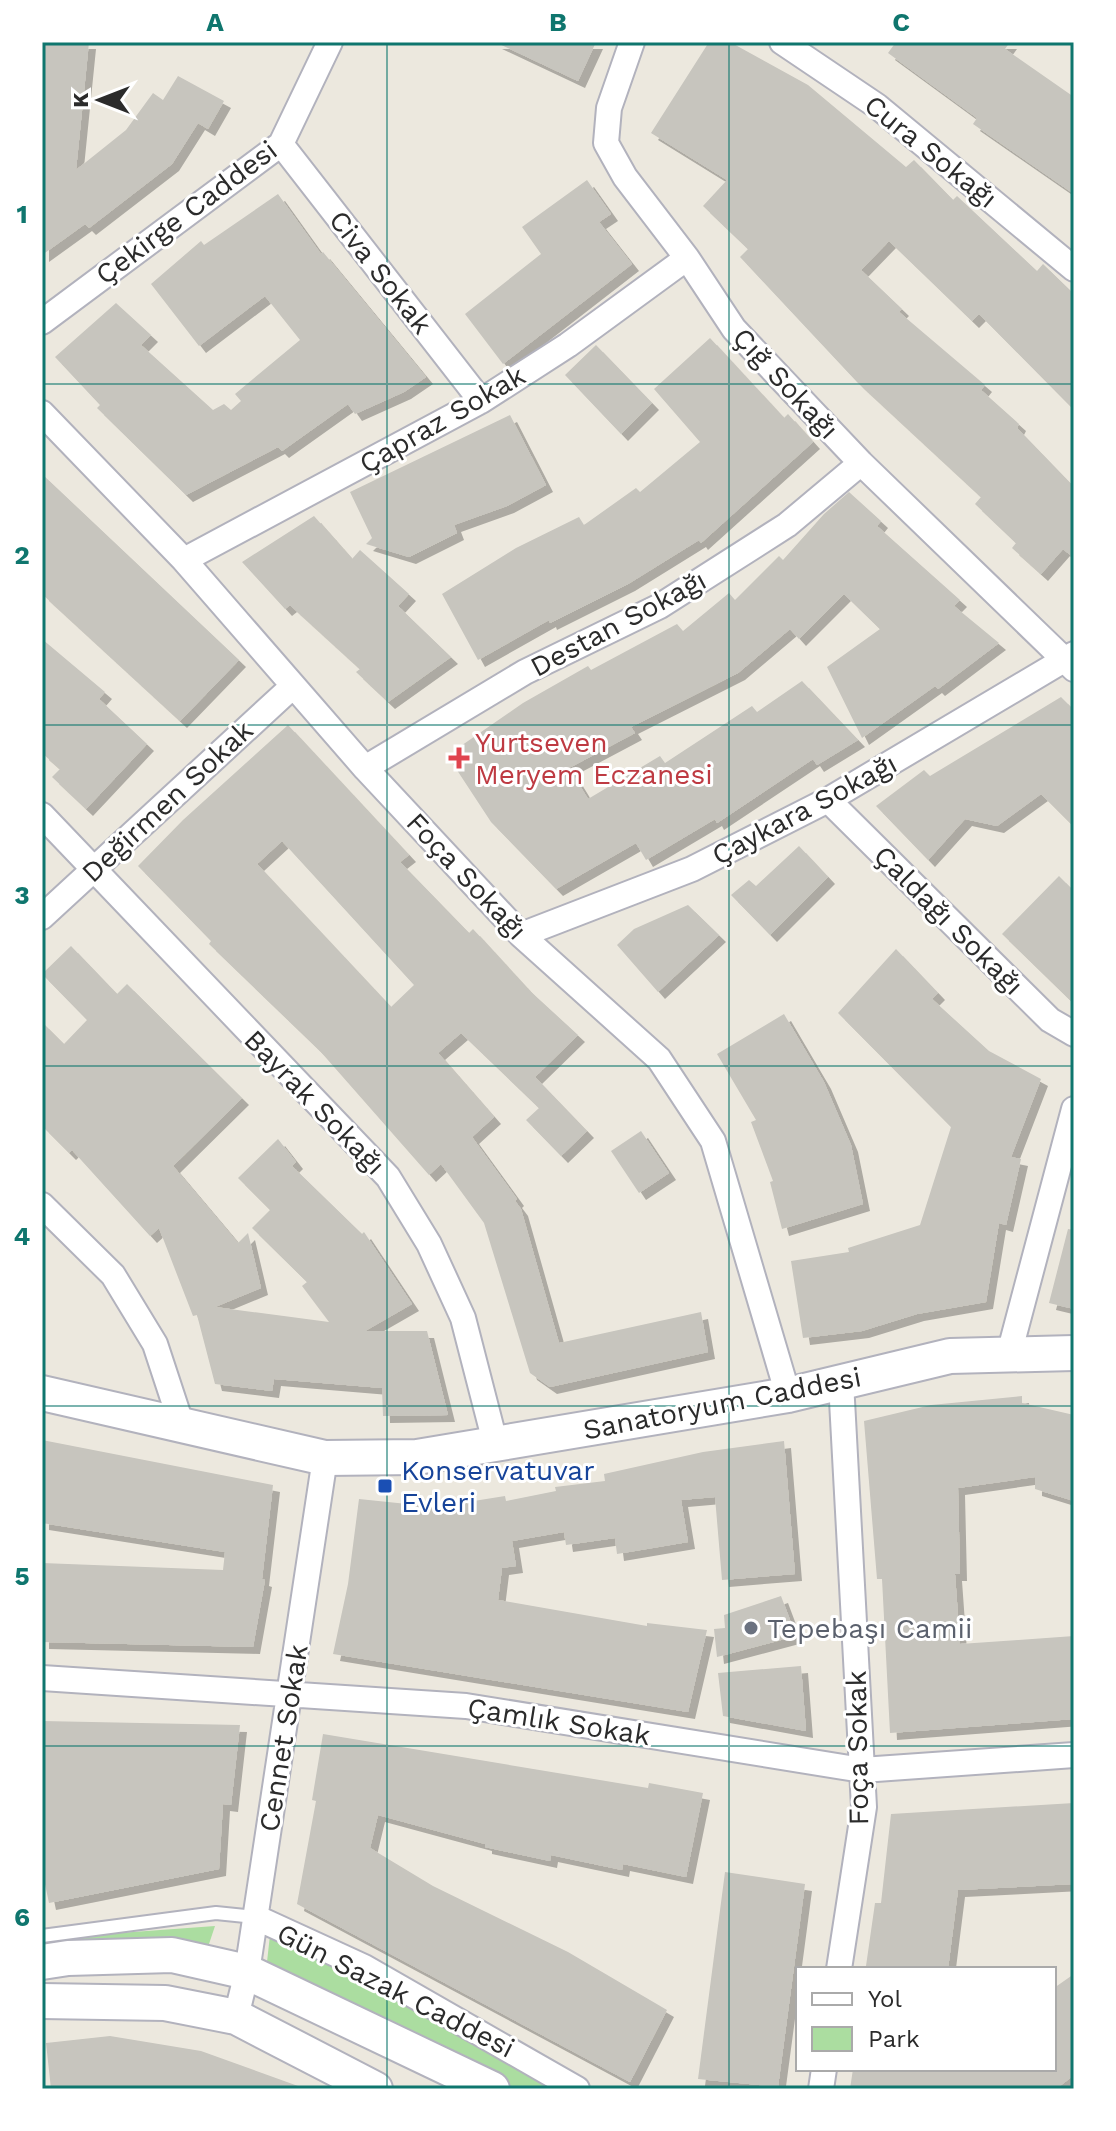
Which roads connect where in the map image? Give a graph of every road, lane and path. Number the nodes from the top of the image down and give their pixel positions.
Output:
1 (330, 42) edge
2 (632, 42) edge
3 (782, 42) edge
4 (281, 144) junction
5 (687, 258) junction
6 (1074, 269) edge
7 (42, 322) edge
8 (481, 401) junction
9 (42, 413) edge
10 (861, 463) junction
11 (184, 560) junction
12 (1071, 661) edge
13 (293, 686) junction
14 (365, 768) junction
15 (828, 800) junction
16 (42, 815) edge
17 (92, 869) junction
18 (42, 917) edge
19 (521, 935) junction
20 (1074, 1034) edge
21 (1074, 1109) edge
22 (42, 1205) edge
23 (1074, 1353) edge
24 (1009, 1354) junction
25 (841, 1382) junction
26 (42, 1393) edge
27 (788, 1395) junction
28 (182, 1426) junction
29 (496, 1446) junction
30 (325, 1458) junction
31 (42, 1678) edge
32 (290, 1691) junction
33 (1074, 1755) edge
34 (862, 1770) junction
35 (255, 1917) junction
36 (42, 1936) edge
37 (42, 1962) edge
38 (839, 1967) edge
39 (247, 1972) junction
40 (42, 2001) edge
41 (236, 2017) junction
42 (375, 2089) edge
43 (492, 2089) edge
44 (577, 2089) edge

1 - 4 street, Çekirge Caddesi
2 - 5 street, Çığ Sokağı
3 - 6 street, Cura Sokağı
4 - 7 street, Çekirge Caddesi
4 - 8 street, Civa Sokak
5 - 8 street, Çapraz Sokak
5 - 10 street, Çığ Sokağı
8 - 11 street, Çapraz Sokak
9 - 11 street, Foça Sokağı
10 - 12 street, Çığ Sokağı
10 - 14 street, Destan Sokağı
11 - 13 street, Foça Sokağı
12 - 15 street, Çaykara Sokağı
13 - 14 street, Foça Sokağı
13 - 17 street, Değirmen Sokak
14 - 19 street, Foça Sokağı
15 - 19 street, Çaykara Sokağı
15 - 20 street, Çaldağı Sokağı
16 - 17 street, Bayrak Sokağı
17 - 18 street, Değirmen Sokak
17 - 29 street, Bayrak Sokağı
19 - 27 street, Foça Sokağı
21 - 24 street
22 - 28 street
23 - 24 main road, Sanatoryum Caddesi
24 - 25 main road, Sanatoryum Caddesi
25 - 27 main road, Sanatoryum Caddesi
25 - 34 street, Foça Sokak
26 - 28 main road, Sanatoryum Caddesi
27 - 29 main road, Sanatoryum Caddesi
28 - 30 main road, Sanatoryum Caddesi
29 - 30 main road, Sanatoryum Caddesi
30 - 32 street, Cennet Sokak
31 - 32 street, Çamlık Sokak
32 - 34 street, Çamlık Sokak
32 - 35 street, Cennet Sokak
33 - 34 street, Çamlık Sokak
34 - 38 street, Foça Sokak
35 - 36 lane
35 - 39 street, Cennet Sokak
35 - 44 street, Gün Sazak Caddesi
37 - 39 main road, Gün Sazak Caddesi
39 - 41 street, Cennet Sokak
39 - 43 main road, Gün Sazak Caddesi
40 - 41 main road
41 - 42 main road

